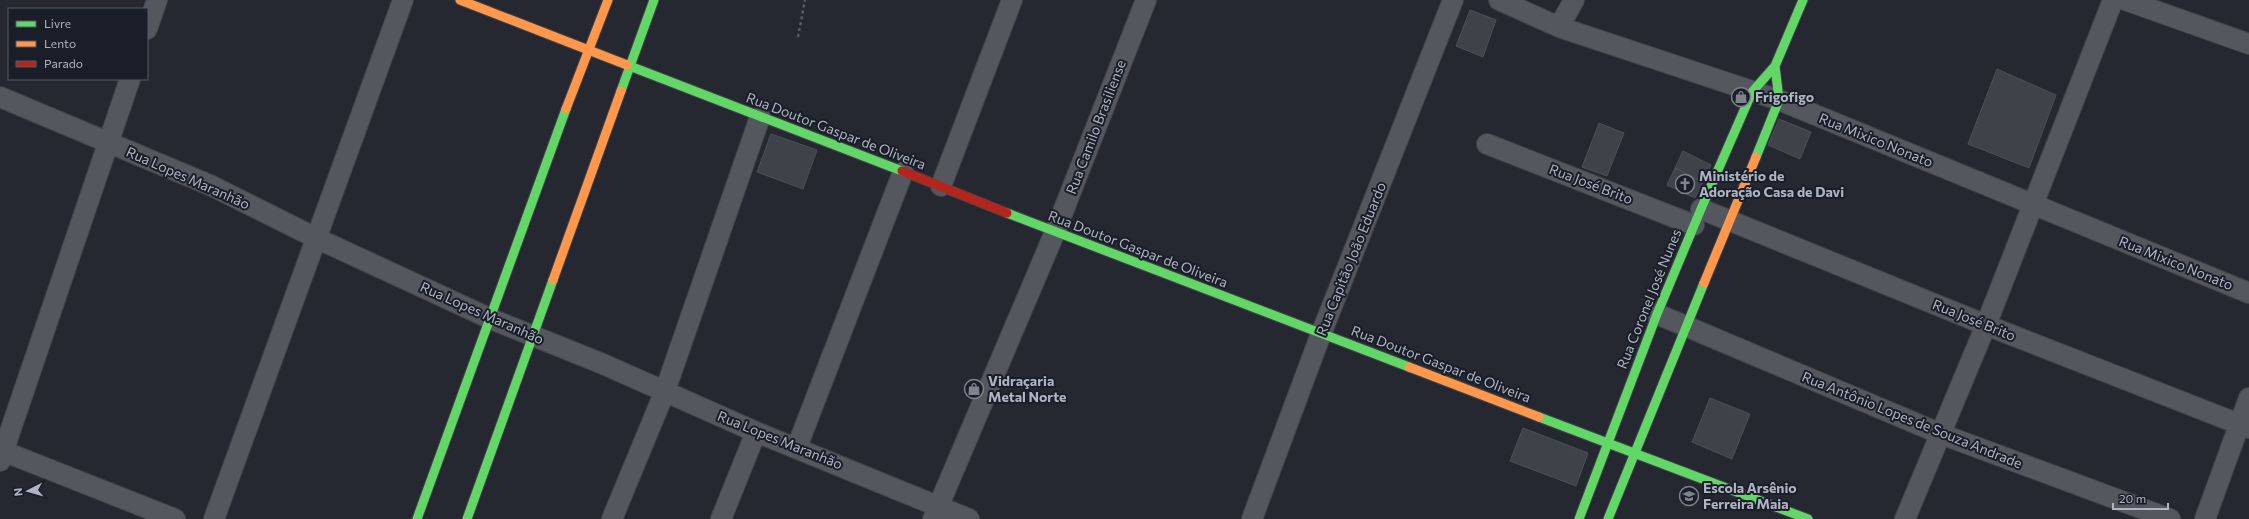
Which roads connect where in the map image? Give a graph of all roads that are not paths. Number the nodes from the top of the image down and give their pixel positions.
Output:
1 (157, 0) edge
2 (403, 0) edge
3 (460, 0) edge
4 (608, 0) edge
5 (654, 0) edge
6 (1012, 0) edge
7 (1146, 0) edge
8 (1453, 0) edge
9 (1500, 0) edge
10 (1574, 0) edge
11 (1803, 0) edge
12 (2113, 0) edge
13 (2125, 0) edge
14 (148, 26) edge
15 (1559, 27) junction
16 (2249, 44) edge
17 (587, 50) junction
18 (630, 65) junction
19 (1775, 66) junction
20 (130, 80) edge
21 (1752, 92) junction
22 (0, 97) edge
23 (1779, 100) junction
24 (760, 117) junction
25 (108, 143) junction
26 (1487, 144) dead end
27 (903, 172) junction
28 (942, 186) junction
29 (2032, 204) junction
30 (1697, 217) junction
31 (1729, 221) junction
32 (1055, 232) junction
33 (316, 238) junction
34 (2249, 293) edge
35 (1657, 314) junction
36 (491, 319) junction
37 (1986, 325) junction
38 (1687, 328) junction
39 (1321, 334) junction
40 (533, 336) junction
41 (665, 391) junction
42 (2249, 398) edge
43 (2244, 426) edge
44 (756, 432) junction
45 (1941, 434) junction
46 (1609, 442) junction
47 (797, 447) junction
48 (1634, 452) junction
49 (1, 454) edge
50 (936, 512) edge
51 (175, 519) edge
52 (214, 519) edge
53 (417, 519) edge
54 (467, 519) edge
55 (612, 519) edge
56 (721, 519) edge
57 (968, 519) edge
58 (1252, 519) edge
59 (1579, 519) edge
60 (1608, 519) edge
61 (1808, 519) edge
62 (1905, 519) edge
63 (2170, 519) edge
64 (2205, 519) edge

1 - 14 street
2 - 33 street
3 - 17 street, Rua Doutor Gaspar de Oliveira
4 - 17 street
5 - 18 street
6 - 28 street
7 - 32 street, Rua Camilo Brasiliense
8 - 39 street, Rua Capitão João Eduardo
9 - 15 street, Rua Mixico Nonato
10 - 15 street
11 - 19 street
12 - 29 street
13 - 16 street
15 - 21 street, Rua Mixico Nonato
17 - 18 street, Rua Doutor Gaspar de Oliveira
17 - 36 street
18 - 24 street, Rua Doutor Gaspar de Oliveira
18 - 40 street
19 - 21 street, Rua Coronel José Nunes
19 - 23 street
20 - 25 street
21 - 23 street, Rua Mixico Nonato
21 - 30 street, Rua Coronel José Nunes
22 - 25 street, Rua Lopes Maranhão
23 - 29 street, Rua Mixico Nonato
23 - 31 street
24 - 27 street, Rua Doutor Gaspar de Oliveira
24 - 41 street
25 - 33 street, Rua Lopes Maranhão
25 - 49 street
26 - 30 street, Rua José Brito
27 - 28 street, Rua Doutor Gaspar de Oliveira
27 - 47 street
28 - 32 street, Rua Doutor Gaspar de Oliveira
29 - 34 street, Rua Mixico Nonato
29 - 37 street
30 - 31 street, Rua José Brito
30 - 35 street, Rua Coronel José Nunes
31 - 37 street, Rua José Brito
31 - 38 street
32 - 39 street, Rua Doutor Gaspar de Oliveira
32 - 50 street, Rua Camilo Brasiliense
33 - 36 street, Rua Lopes Maranhão
33 - 52 street
35 - 38 street, Rua Antônio Lopes de Souza Andrade
35 - 46 street, Rua Coronel José Nunes
36 - 40 street, Rua Lopes Maranhão
36 - 53 street
37 - 43 street, Rua José Brito
37 - 45 street
38 - 45 street, Rua Antônio Lopes de Souza Andrade
38 - 48 street
39 - 46 street, Rua Doutor Gaspar de Oliveira
39 - 58 street, Rua Capitão João Eduardo
40 - 41 street, Rua Lopes Maranhão
40 - 54 street
41 - 44 street, Rua Lopes Maranhão
41 - 55 street
42 - 43 street
43 - 64 street
44 - 47 street, Rua Lopes Maranhão
44 - 56 street
45 - 62 street
45 - 63 street, Rua Antônio Lopes de Souza Andrade
46 - 48 street, Rua Doutor Gaspar de Oliveira
46 - 59 street, Rua Coronel José Nunes
47 - 50 street, Rua Lopes Maranhão
48 - 60 street
48 - 61 street, Rua Doutor Gaspar de Oliveira
49 - 51 street
50 - 57 street, Rua Lopes Maranhão

